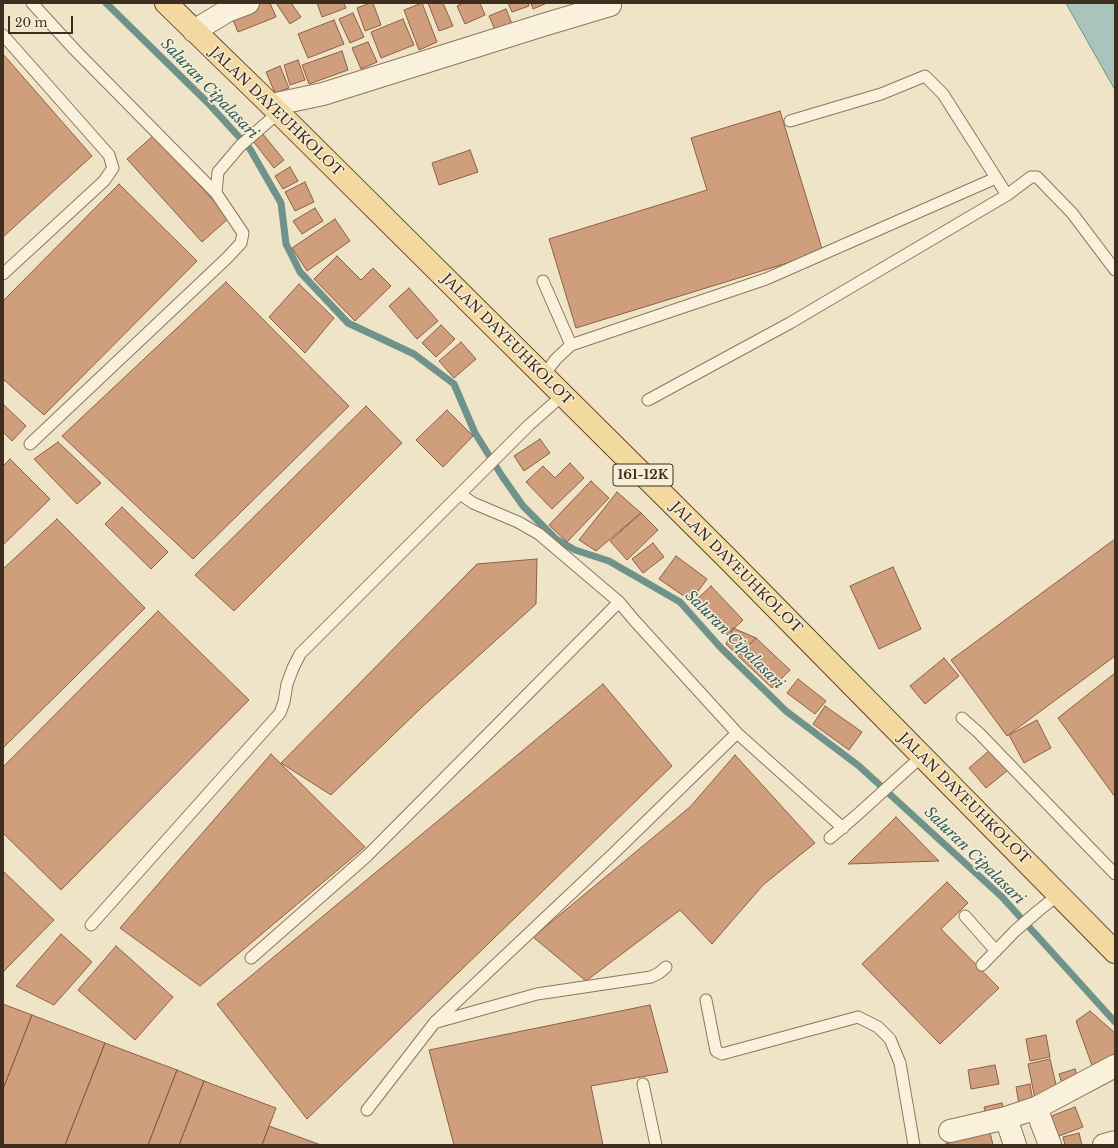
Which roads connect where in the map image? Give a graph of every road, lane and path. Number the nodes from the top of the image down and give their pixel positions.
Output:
1 (32, 3) edge
2 (166, 3) edge
3 (248, 3) edge
4 (610, 5) dead end
5 (194, 31) junction
6 (3, 35) edge
7 (274, 109) junction
8 (790, 121) dead end
9 (996, 178) junction
10 (216, 193) junction
11 (1007, 195) junction
12 (1115, 270) edge
13 (3, 274) edge
14 (543, 281) dead end
15 (572, 345) junction
16 (543, 376) junction
17 (563, 395) junction
18 (648, 400) dead end
19 (30, 444) dead end
20 (460, 494) junction
21 (619, 602) junction
22 (962, 718) dead end
23 (737, 733) junction
24 (922, 756) junction
25 (843, 828) junction
26 (830, 838) dead end
27 (1115, 874) edge
28 (1058, 895) junction
29 (965, 916) dead end
30 (91, 925) dead end
31 (1114, 948) edge
32 (996, 951) junction
33 (251, 958) dead end
34 (982, 965) dead end
35 (666, 967) dead end
36 (706, 1000) dead end
37 (435, 1022) junction
38 (1115, 1066) edge
39 (644, 1084) dead end
40 (1036, 1108) junction
41 (367, 1110) dead end
42 (1006, 1118) junction
43 (950, 1131) dead end
44 (1115, 1142) edge
45 (656, 1145) edge
46 (914, 1145) edge
47 (1015, 1145) edge
48 (1050, 1145) edge
49 (1104, 1145) edge

1 - 10 lane
2 - 5 main road, JALAN DAYEUHKOLOT / 161-12K
3 - 5 street
4 - 7 street
5 - 7 main road, JALAN DAYEUHKOLOT / 161-12K
6 - 13 lane
7 - 10 lane
7 - 16 main road, JALAN DAYEUHKOLOT / 161-12K
8 - 9 lane
9 - 11 lane
9 - 15 lane
10 - 19 lane
11 - 12 lane
11 - 18 lane
14 - 15 lane
15 - 16 lane
16 - 17 main road, JALAN DAYEUHKOLOT / 161-12K
17 - 20 lane
17 - 24 main road, JALAN DAYEUHKOLOT / 161-12K
20 - 21 lane
20 - 30 lane
21 - 23 lane
21 - 33 lane
22 - 27 lane
23 - 25 lane
23 - 37 lane
24 - 25 lane
24 - 28 main road, JALAN DAYEUHKOLOT / 161-12K
25 - 26 lane
28 - 31 main road, JALAN DAYEUHKOLOT / 161-12K
28 - 32 lane
29 - 32 lane
32 - 34 lane
35 - 37 lane
36 - 46 lane
37 - 41 lane
38 - 40 street
39 - 45 lane
40 - 42 street
40 - 48 street
42 - 43 street
42 - 47 street
44 - 49 street

